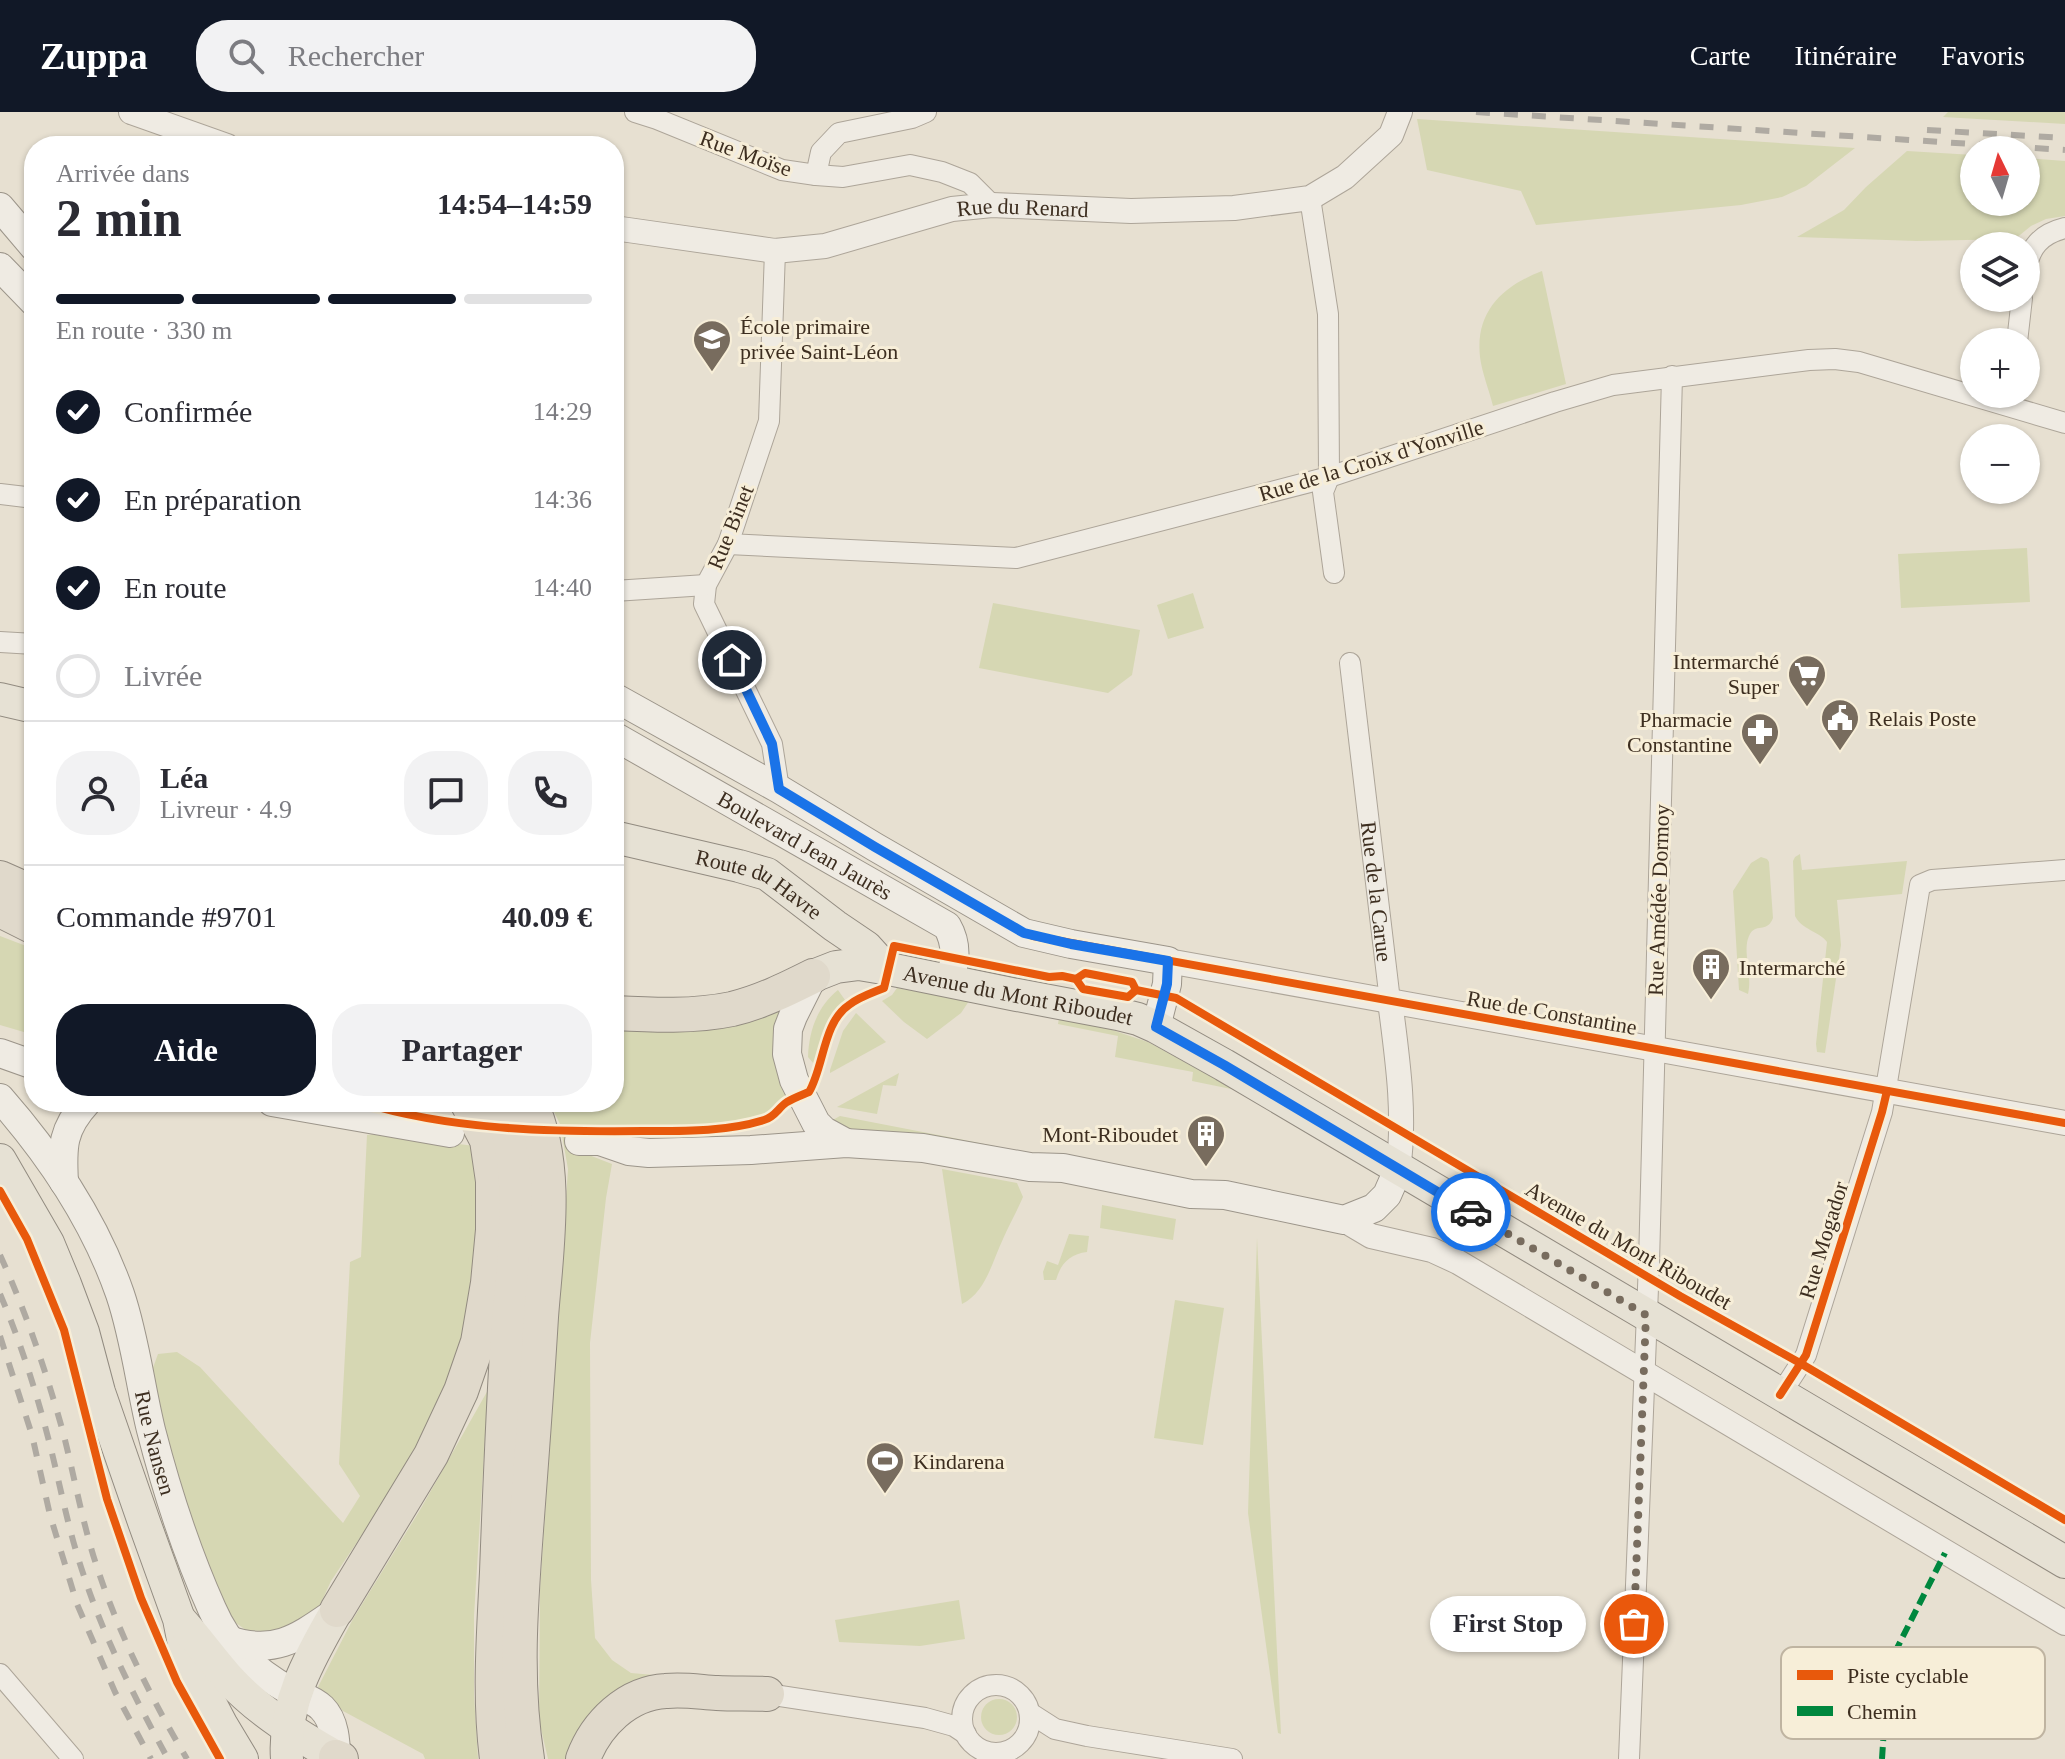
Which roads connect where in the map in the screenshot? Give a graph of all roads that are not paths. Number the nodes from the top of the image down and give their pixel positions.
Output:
1 (131, 112) edge
2 (635, 112) edge
3 (926, 112) edge
4 (1400, 112) edge
5 (199, 136) edge
6 (816, 175) junction
7 (1310, 198) junction
8 (992, 205) junction
9 (0, 207) edge
10 (2065, 228) edge
11 (624, 229) edge
12 (24, 235) edge
13 (2040, 241) edge
14 (775, 251) junction
15 (0, 267) edge
16 (24, 292) edge
17 (1672, 376) junction
18 (1960, 388) edge
19 (2028, 408) edge
20 (2065, 423) edge
21 (1329, 477) junction
22 (0, 494) edge
23 (24, 497) edge
24 (728, 544) junction
25 (1334, 573) dead end
26 (706, 585) junction
27 (624, 590) edge
28 (0, 642) edge
29 (24, 643) edge
30 (1350, 663) dead end
31 (0, 699) edge
32 (624, 703) edge
33 (24, 705) edge
34 (624, 742) edge
35 (779, 789) junction
36 (624, 839) edge
37 (2065, 870) edge
38 (0, 876) edge
39 (24, 880) edge
40 (24, 888) edge
41 (0, 909) edge
42 (24, 916) edge
43 (24, 922) edge
44 (1033, 936) joint
45 (1168, 961) junction
46 (885, 968) junction
47 (813, 976) junction
48 (950, 982) junction
49 (1390, 1001) junction
50 (624, 1013) edge
51 (1156, 1027) junction
52 (1654, 1049) junction
53 (0, 1053) edge
54 (24, 1061) edge
55 (1887, 1091) junction
56 (0, 1098) edge
57 (80, 1112) edge
58 (329, 1112) edge
59 (472, 1112) edge
60 (501, 1112) edge
61 (535, 1112) edge
62 (2065, 1123) edge
63 (450, 1133) dead end
64 (579, 1141) dead end
65 (846, 1143) junction
66 (0, 1160) edge
67 (1398, 1170) junction
68 (64, 1183) junction
69 (1344, 1220) junction
70 (1646, 1315) junction
71 (1644, 1374) junction
72 (1780, 1395) junction
73 (2065, 1562) edge
74 (337, 1610) junction
75 (179, 1619) junction
76 (2065, 1623) edge
77 (228, 1640) junction
78 (0, 1674) edge
79 (294, 1693) junction
80 (767, 1694) joint
81 (1030, 1713) junction
82 (288, 1726) junction
83 (966, 1734) junction
84 (1005, 1756) edge
85 (338, 1758) edge
86 (73, 1759) edge
87 (242, 1759) edge
88 (287, 1759) edge
89 (497, 1759) edge
90 (527, 1759) edge
91 (583, 1759) edge
92 (1232, 1759) edge
93 (1629, 1759) edge

1 - 5 street
2 - 6 street, Rue Moïse
3 - 6 street
4 - 7 street, Rue du Renard
6 - 8 street, Rue Moïse
7 - 8 street, Rue du Renard
7 - 21 street
8 - 14 street, Rue du Renard
9 - 12 main road
10 - 13 street
11 - 14 street, Rue du Renard
14 - 24 street, Rue Binet
15 - 16 main road
17 - 18 street, Rue de la Croix d'Yonville
17 - 21 street, Rue de la Croix d'Yonville
17 - 52 street, Rue Amédée Dormoy
19 - 20 street, Rue de la Croix d'Yonville
21 - 24 street, Rue de la Croix d'Yonville
21 - 25 street
22 - 23 street
24 - 26 street, Rue Binet
26 - 27 street
26 - 35 street, Rue Binet
28 - 29 street
30 - 49 street, Rue de la Carue
31 - 33 main road
32 - 35 main road, Boulevard Jean Jaurès
34 - 48 main road, Boulevard Jean Jaurès
35 - 44 main road, Boulevard Jean Jaurès
36 - 46 main road, Route du Havre
37 - 55 street, Rue Mogador
38 - 39 highway
38 - 40 highway
41 - 42 highway
41 - 43 highway
44 - 45 main road, Rue de Constantine
45 - 49 street, Rue de Constantine
45 - 51 main road
46 - 47 main road, Avenue du Mont Riboudet
46 - 48 main road, Avenue du Mont Riboudet
47 - 50 highway
47 - 65 main road
48 - 51 main road, Avenue du Mont Riboudet
49 - 52 street, Rue de Constantine
49 - 67 street, Rue de la Carue
51 - 67 main road, Avenue du Mont Riboudet
52 - 55 street, Rue de Constantine
52 - 70 street, Rue Amédée Dormoy
53 - 54 main road
55 - 62 street, Rue de Constantine
55 - 72 street, Rue Mogador
56 - 68 main road, Rue Nansen
57 - 68 main road
58 - 63 main road
59 - 74 highway
60 - 89 highway
61 - 90 highway
64 - 65 main road
65 - 69 main road
66 - 75 main road, Rue Nansen
67 - 69 main road
67 - 70 main road, Avenue du Mont Riboudet
68 - 77 main road, Rue Nansen
69 - 71 street
70 - 71 street, Rue Amédée Dormoy
70 - 72 main road, Avenue du Mont Riboudet
71 - 76 street
71 - 93 street, Rue Amédée Dormoy
72 - 73 main road, Avenue du Mont Riboudet
74 - 77 main road
74 - 79 main road
75 - 82 main road
75 - 87 main road, Rue Nansen
77 - 79 main road, Rue Nansen
78 - 86 street
79 - 82 main road
79 - 85 main road, Rue Nansen
80 - 83 street
80 - 91 highway
81 - 83 street
81 - 84 street
81 - 92 street
82 - 85 main road
82 - 88 main road
83 - 84 street

